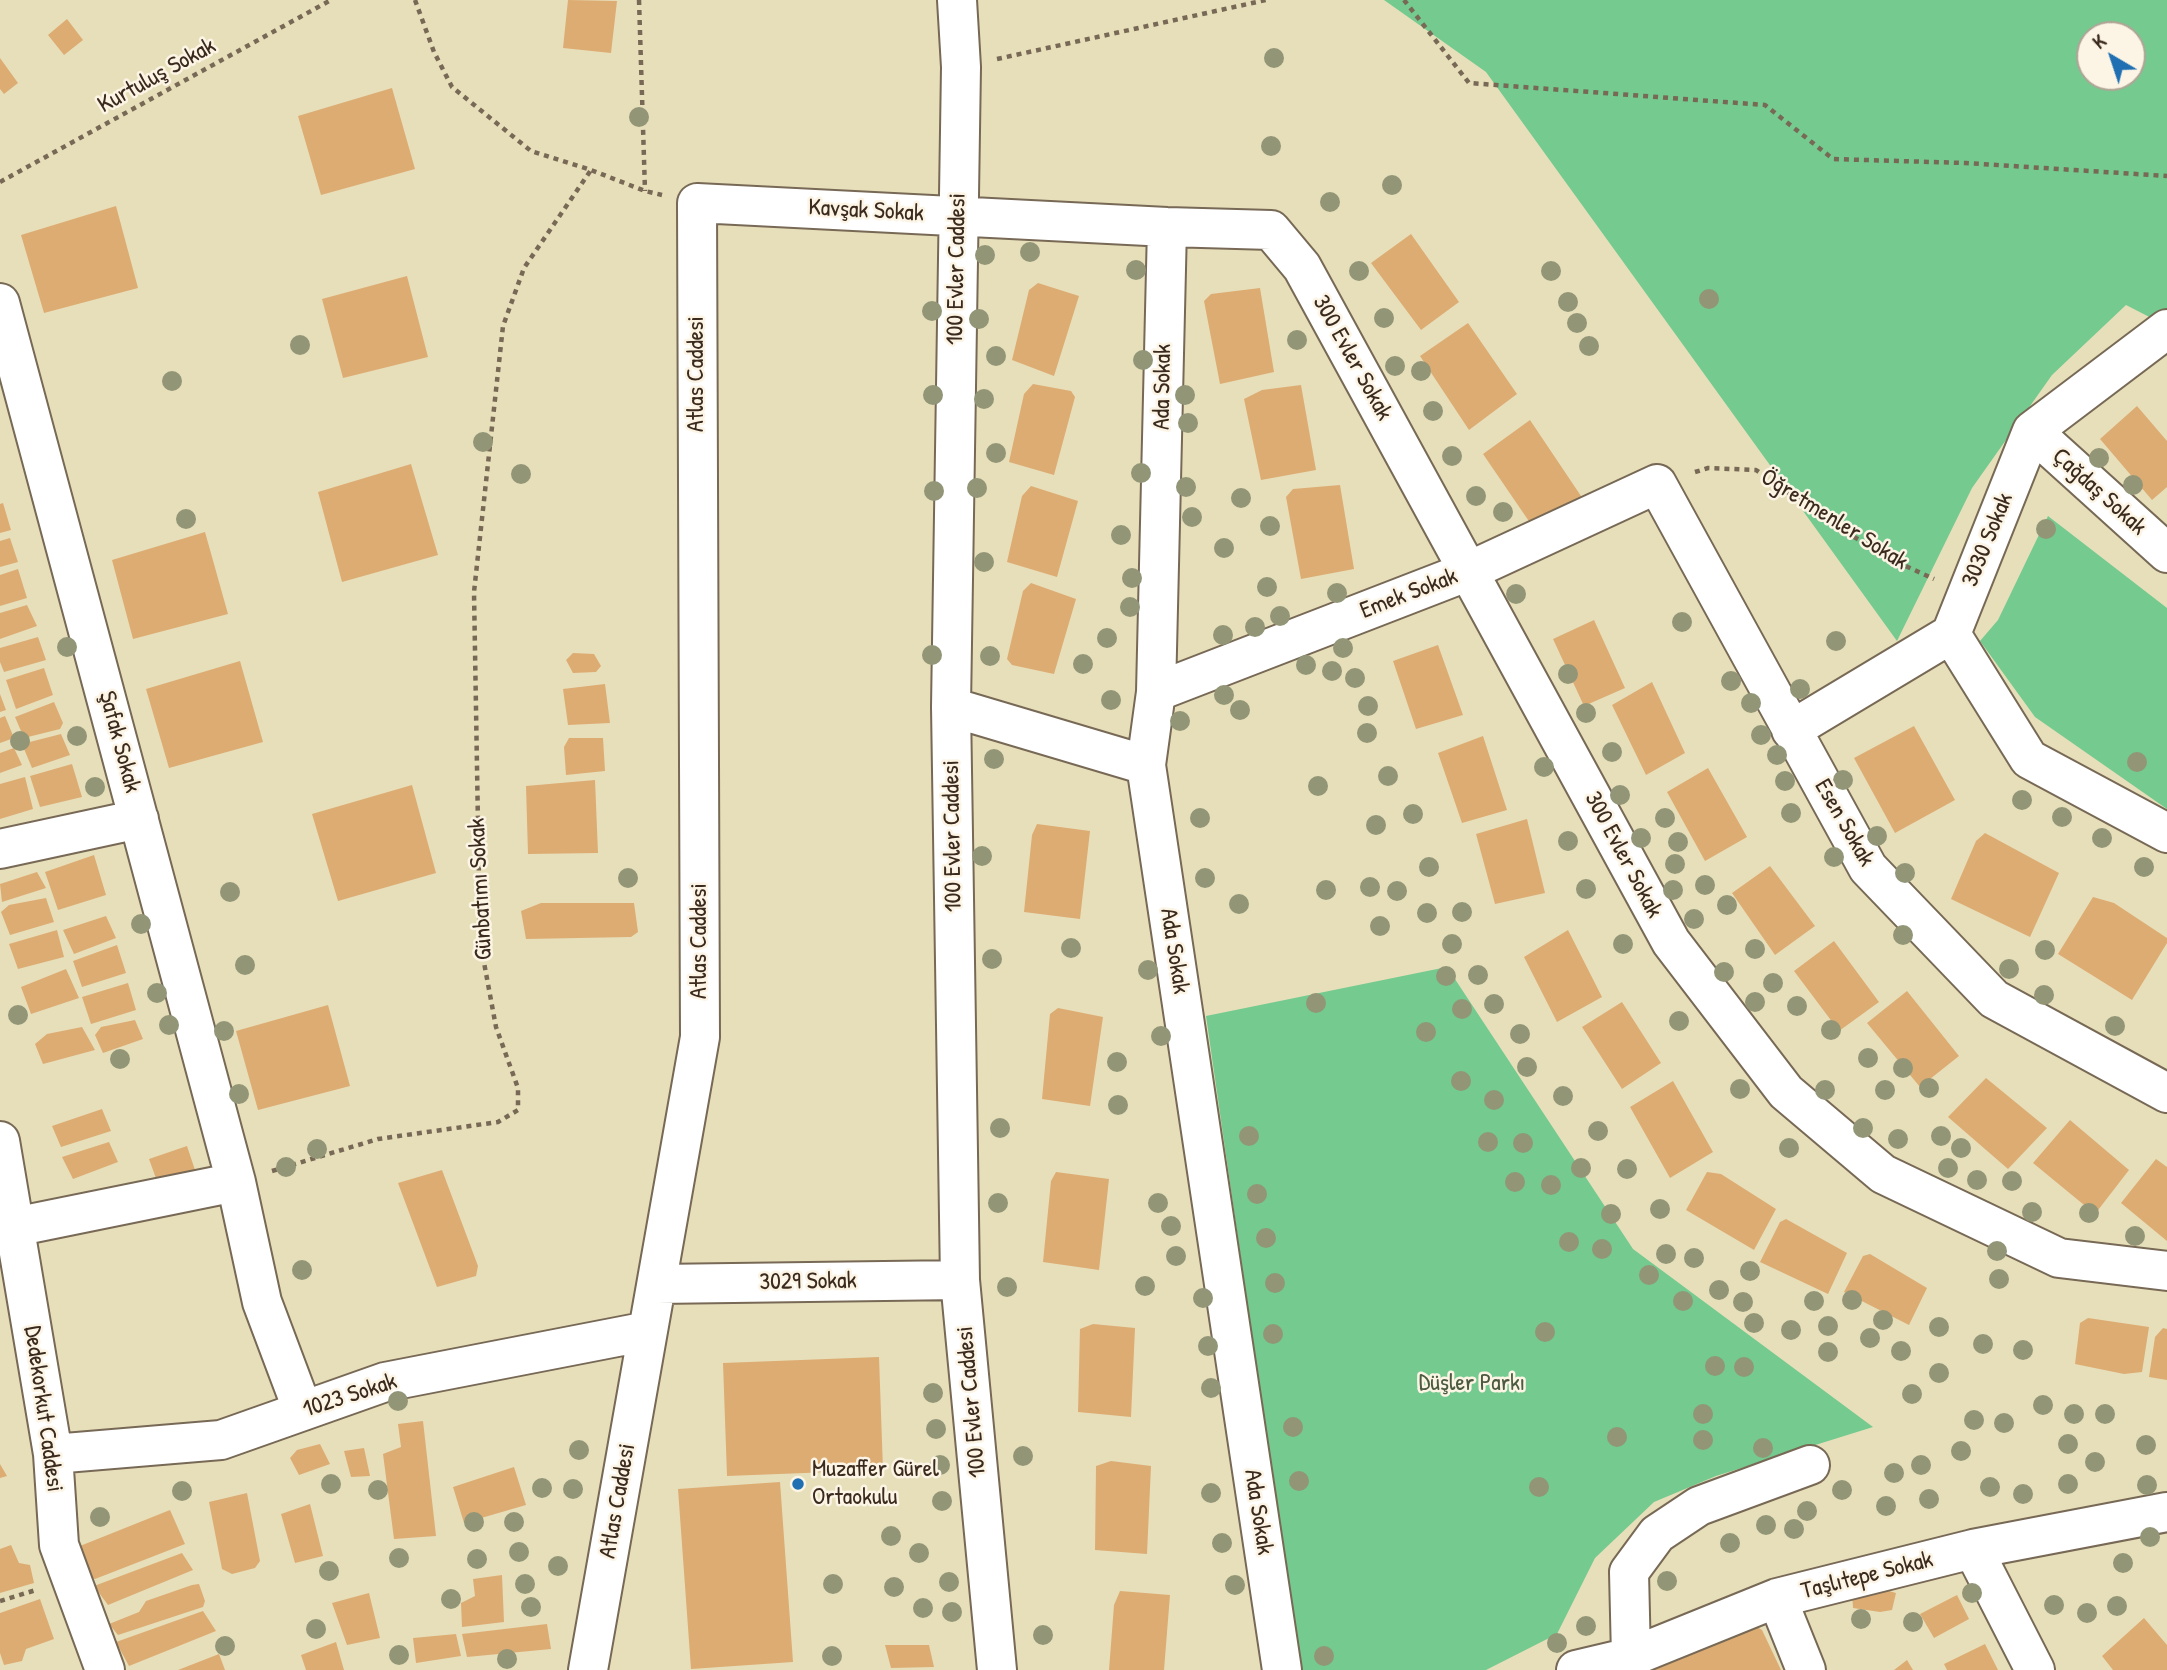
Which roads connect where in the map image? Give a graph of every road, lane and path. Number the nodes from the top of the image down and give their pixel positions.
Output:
1 (331, 0) edge
2 (415, 0) edge
3 (639, 0) edge
4 (957, 0) edge
5 (1266, 0) edge
6 (1404, 0) edge
7 (961, 67) junction
8 (592, 170) junction
9 (2167, 176) edge
10 (0, 182) edge
11 (645, 191) junction
12 (697, 203) junction
13 (958, 216) junction
14 (1167, 227) junction
15 (1271, 230) joint
16 (0, 303) edge
17 (2167, 329) edge
18 (2032, 431) junction
19 (1657, 484) junction
20 (2167, 553) edge
21 (1469, 570) junction
22 (1966, 594) junction
23 (1951, 634) junction
24 (1156, 692) junction
25 (951, 707) junction
26 (1791, 730) junction
27 (1146, 765) junction
28 (139, 819) junction
29 (2167, 833) edge
30 (0, 849) edge
31 (2167, 1093) edge
32 (0, 1141) edge
33 (236, 1182) junction
34 (7, 1228) edge
35 (2167, 1271) edge
36 (960, 1280) junction
37 (657, 1284) junction
38 (648, 1331) junction
39 (303, 1411) junction
40 (52, 1454) junction
41 (1810, 1465) dead end
42 (2167, 1512) edge
43 (1973, 1549) junction
44 (1777, 1598) junction
45 (1631, 1657) junction
46 (105, 1670) edge
47 (588, 1670) edge
48 (997, 1670) edge
49 (1282, 1670) edge
50 (1576, 1670) edge
51 (1807, 1670) edge
52 (2035, 1670) edge

1 - 10 path, Kurtuluş Sokak
2 - 8 path
3 - 11 path
4 - 7 street, 100 Evler Caddesi
5 - 7 path
6 - 9 path
7 - 13 street, 100 Evler Caddesi
8 - 11 path
8 - 33 path, Günbatımı Sokak
11 - 12 path
12 - 13 street, Kavşak Sokak
12 - 37 street, Atlas Caddesi
13 - 14 street, Kavşak Sokak
13 - 25 street, 100 Evler Caddesi
14 - 15 street, Kavşak Sokak
14 - 24 street, Ada Sokak
15 - 21 street, 300 Evler Sokak
16 - 28 street, Şafak Sokak
17 - 18 street
18 - 20 street, Çağdaş Sokak
18 - 22 street, 3030 Sokak
19 - 21 street, Emek Sokak
19 - 22 path, Öğretmenler Sokak
19 - 26 street, Esen Sokak
21 - 24 street, Emek Sokak
21 - 35 street, 300 Evler Sokak
22 - 23 street, 3030 Sokak
23 - 26 street
23 - 29 street
24 - 27 street, Ada Sokak
25 - 27 street
25 - 36 street, 100 Evler Caddesi
26 - 31 street, Esen Sokak
27 - 49 street, Ada Sokak
28 - 30 street
28 - 33 street, Şafak Sokak
32 - 34 street, Dedekorkut Caddesi
33 - 34 street
33 - 39 street, Şafak Sokak
34 - 40 street, Dedekorkut Caddesi
36 - 37 street, 3029 Sokak
36 - 48 street, 100 Evler Caddesi
37 - 38 street, Atlas Caddesi
38 - 39 street, 1023 Sokak
38 - 47 street, Atlas Caddesi
39 - 40 street, 1023 Sokak
40 - 46 street, Dedekorkut Caddesi
41 - 45 street
42 - 43 street, Taşlıtepe Sokak
43 - 44 street, Taşlıtepe Sokak
43 - 52 street
44 - 45 street, Taşlıtepe Sokak
44 - 51 street
45 - 50 street, Taşlıtepe Sokak

